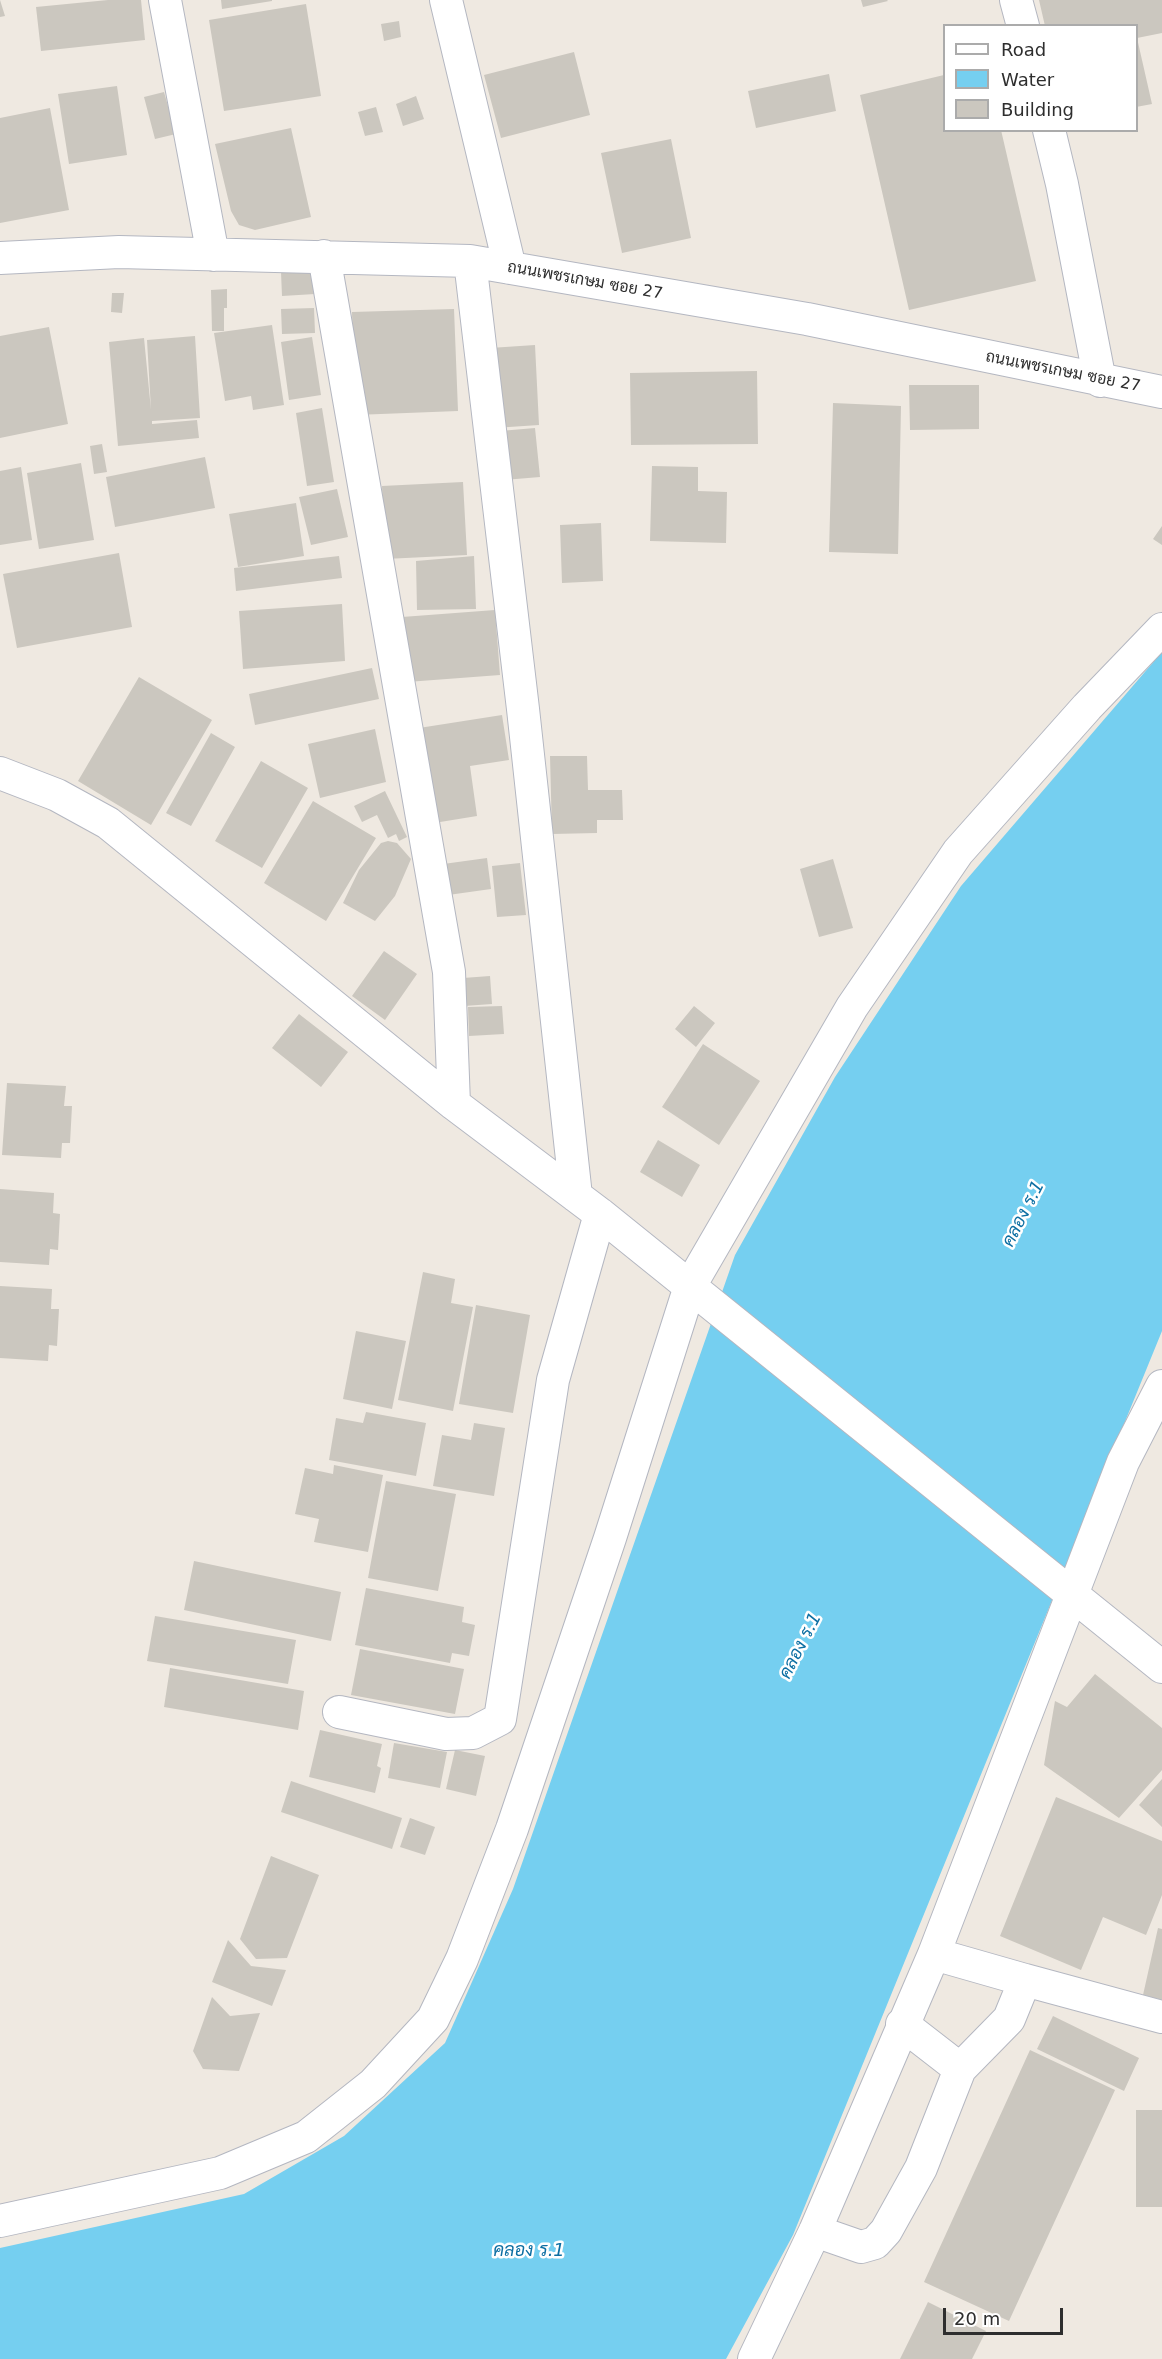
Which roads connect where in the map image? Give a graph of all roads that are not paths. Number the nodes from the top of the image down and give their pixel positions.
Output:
1 (165, 0) edge
2 (446, 0) edge
3 (1016, 0) edge
4 (1022, 24) edge
5 (1049, 132) edge
6 (213, 255) junction
7 (324, 256) junction
8 (0, 258) edge
9 (470, 261) junction
10 (510, 268) junction
11 (1100, 381) junction
12 (1162, 392) edge
13 (1162, 629) edge
14 (0, 773) edge
15 (454, 1104) junction
16 (588, 1205) junction
17 (698, 1293) junction
18 (1162, 1386) edge
19 (1065, 1591) junction
20 (1162, 1667) edge
21 (339, 1712) dead end
22 (934, 1954) junction
23 (1025, 1980) junction
24 (1162, 2017) edge
25 (902, 2024) junction
26 (960, 2069) junction
27 (0, 2221) edge
28 (814, 2231) junction
29 (754, 2359) edge

1 - 6 street
2 - 10 street
3 - 4 street
5 - 11 street
6 - 7 street, ถนนเพชรเกษม ซอย 27
6 - 8 street, ถนนเพชรเกษม ซอย 27
7 - 9 street, ถนนเพชรเกษม ซอย 27
7 - 15 street
9 - 10 street, ถนนเพชรเกษม ซอย 27
9 - 16 street
10 - 11 street, ถนนเพชรเกษม ซอย 27
11 - 12 street, ถนนเพชรเกษม ซอย 27
13 - 17 street
14 - 15 street
15 - 16 street
16 - 17 street
16 - 21 street
17 - 19 street
17 - 27 street
18 - 19 street
19 - 20 street
19 - 22 street
22 - 23 street
22 - 25 street
23 - 24 street
23 - 26 street
25 - 26 street
25 - 28 street
26 - 28 street
28 - 29 street

